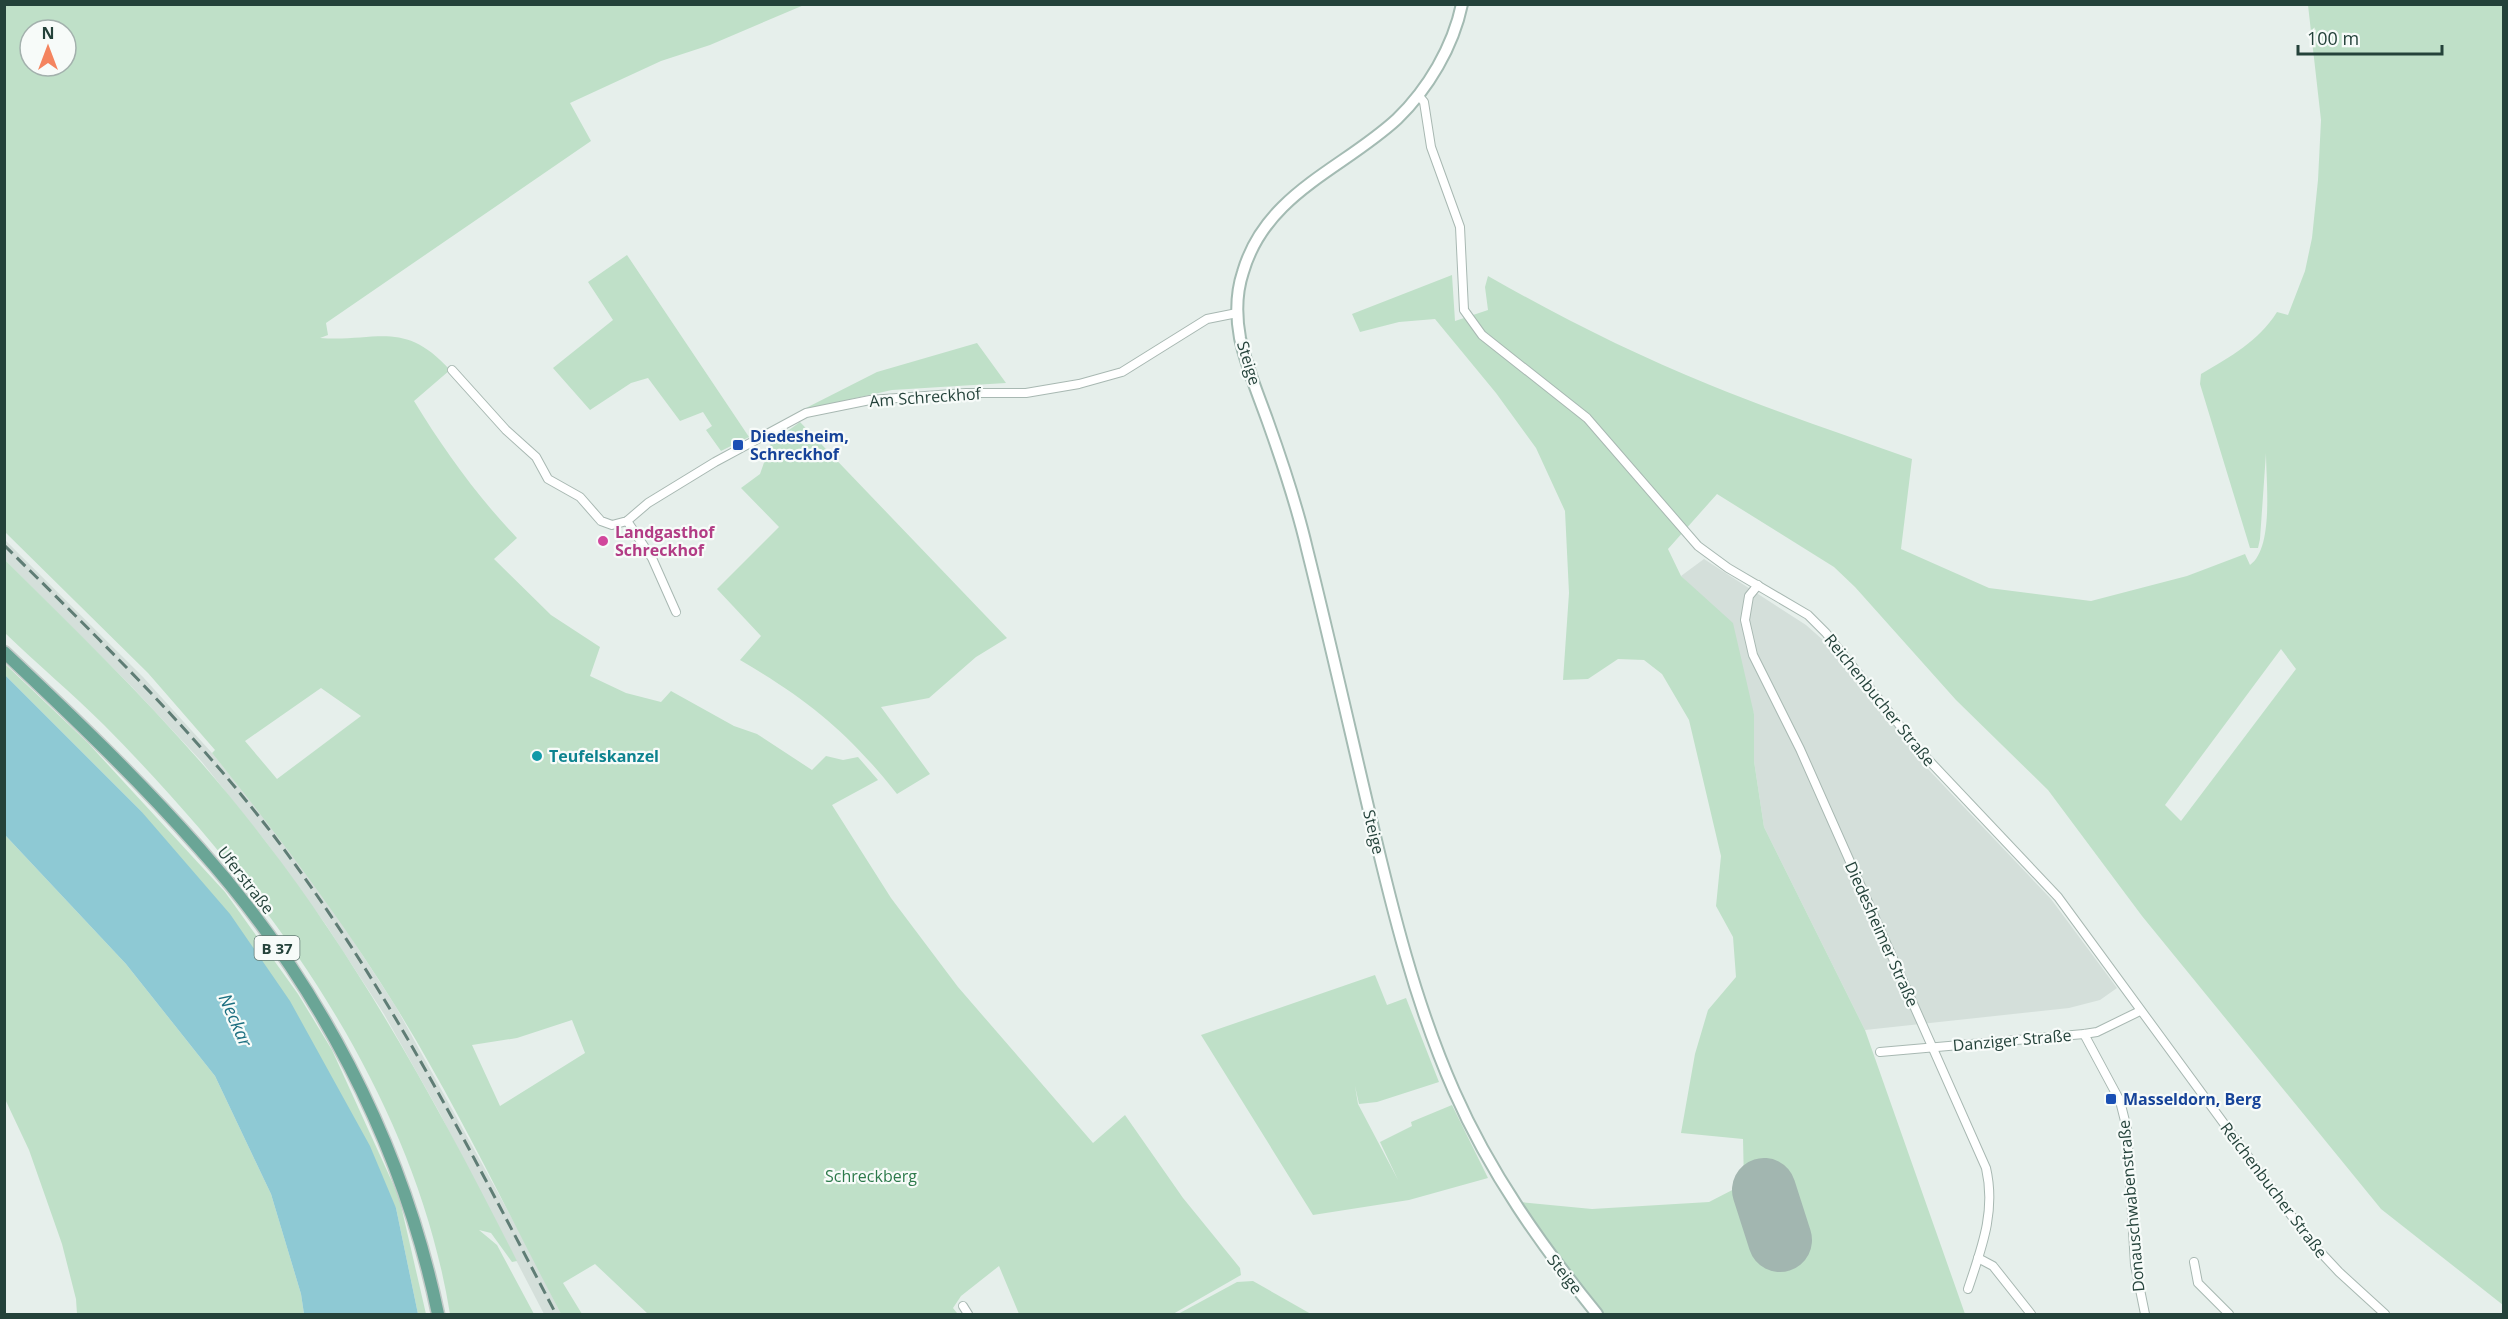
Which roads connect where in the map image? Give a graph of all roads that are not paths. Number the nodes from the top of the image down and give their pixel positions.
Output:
1 (1462, 4) edge
2 (1419, 96) junction
3 (1237, 313) junction
4 (452, 370) dead end
5 (627, 521) junction
6 (1758, 585) junction
7 (676, 612) dead end
8 (4, 651) edge
9 (2140, 1011) junction
10 (2084, 1034) junction
11 (1933, 1048) junction
12 (1880, 1053) dead end
13 (1978, 1258) junction
14 (2194, 1263) dead end
15 (1968, 1289) dead end
16 (963, 1306) dead end
17 (2381, 1313) edge
18 (438, 1314) edge
19 (968, 1314) edge
20 (1597, 1314) edge
21 (2031, 1314) edge
22 (2145, 1314) edge
23 (2229, 1314) edge

1 - 2 street, Steige
2 - 3 street, Steige
2 - 6 street, Reichenbucher Straße
3 - 5 street, Am Schreckhof
3 - 20 street, Steige
4 - 5 street
5 - 7 street
6 - 9 street, Reichenbucher Straße
6 - 11 street, Diedesheimer Straße
8 - 18 main road, Uferstraße / B 37
9 - 10 street, Danziger Straße
9 - 17 street, Reichenbucher Straße
10 - 11 street, Danziger Straße
10 - 22 street, Donauschwabenstraße
11 - 12 street, Danziger Straße
11 - 13 street, Diedesheimer Straße
13 - 15 street, Diedesheimer Straße
13 - 21 street
14 - 23 street
16 - 19 street

